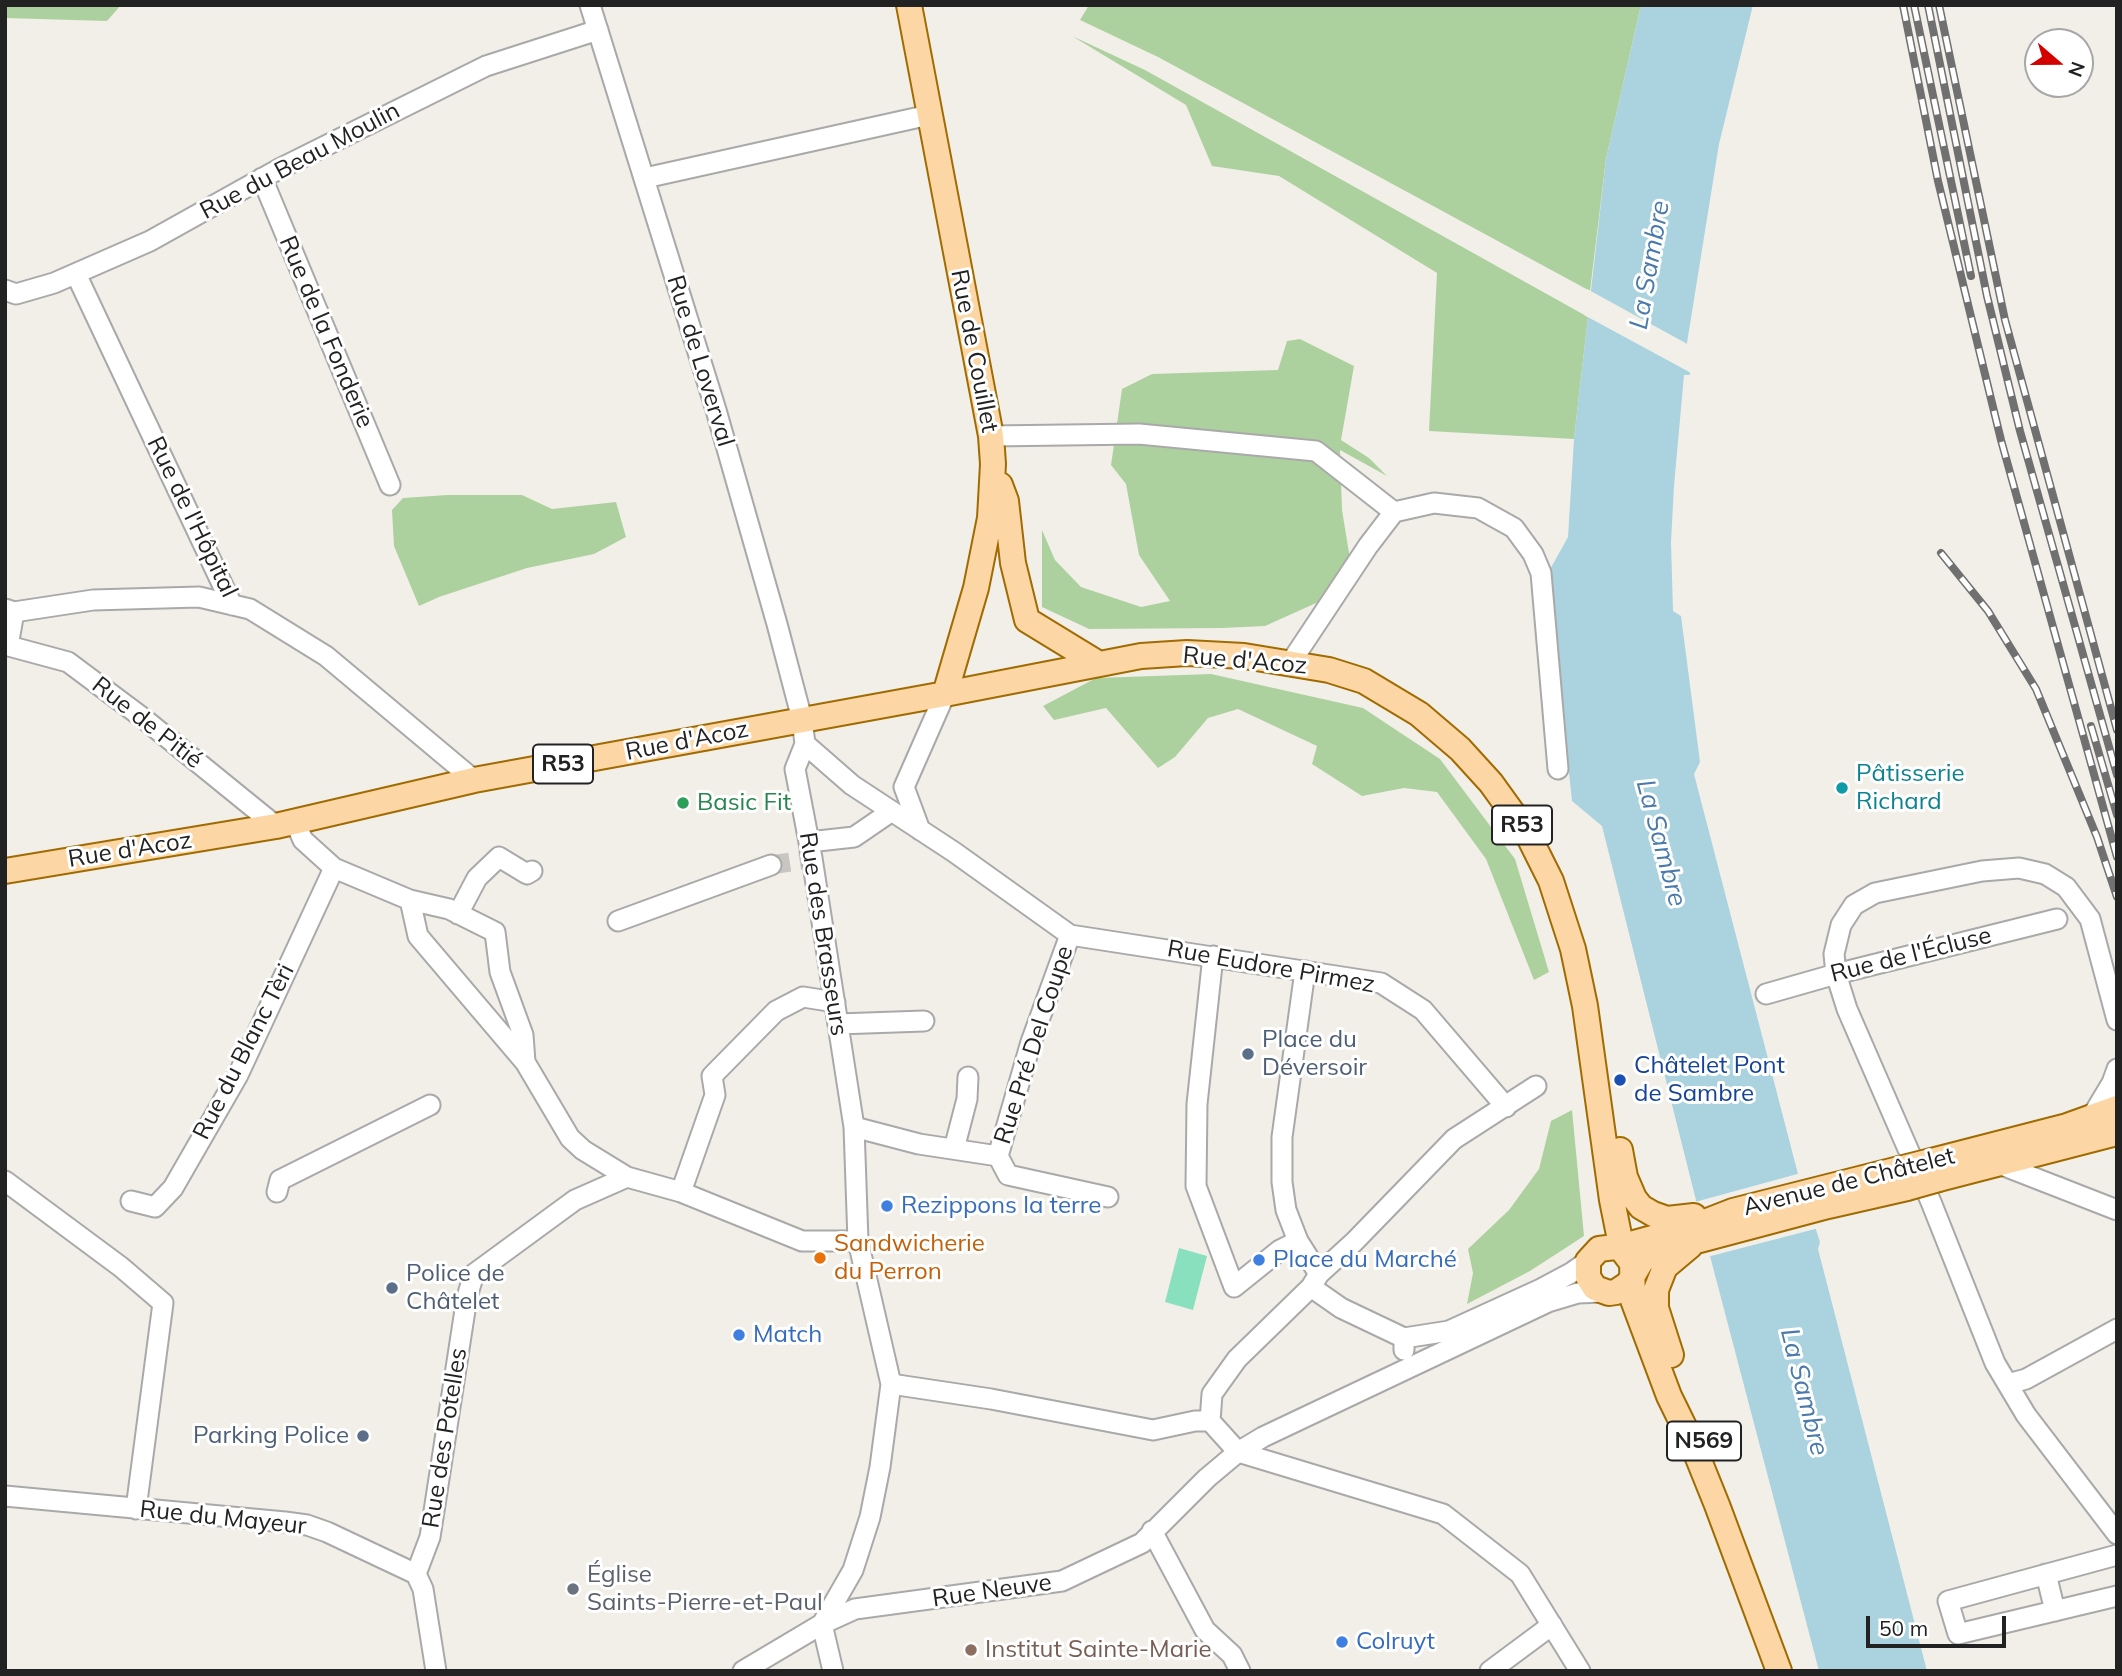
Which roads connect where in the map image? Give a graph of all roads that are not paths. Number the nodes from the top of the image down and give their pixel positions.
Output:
1 (590, 5) edge
2 (909, 5) edge
3 (598, 30) junction
4 (929, 115) junction
5 (262, 178) junction
6 (645, 178) junction
7 (76, 274) junction
8 (5, 290) edge
9 (991, 436) junction
10 (993, 464) junction
11 (390, 485) dead end
12 (1394, 513) junction
13 (232, 605) junction
14 (10, 611) edge
15 (7, 645) edge
16 (1291, 662) junction
17 (1100, 664) junction
18 (945, 694) junction
19 (802, 719) junction
20 (805, 744) junction
21 (1558, 769) dead end
22 (474, 780) junction
23 (892, 811) junction
24 (286, 824) junction
25 (920, 830) junction
26 (808, 853) junction
27 (771, 865) tunnel mouth
28 (334, 868) junction
29 (5, 871) edge
30 (532, 871) dead end
31 (410, 900) junction
32 (458, 914) junction
33 (2057, 919) dead end
34 (618, 921) dead end
35 (1070, 934) junction
36 (1213, 956) junction
37 (1305, 971) junction
38 (1836, 974) junction
39 (1766, 994) dead end
40 (835, 1002) junction
41 (2117, 1020) edge
42 (924, 1021) dead end
43 (838, 1024) junction
44 (525, 1062) junction
45 (1594, 1066) junction
46 (2117, 1069) edge
47 (968, 1077) dead end
48 (1536, 1086) dead end
49 (430, 1105) dead end
50 (1506, 1107) junction
51 (2117, 1108) edge
52 (2091, 1118) junction
53 (854, 1127) junction
54 (2117, 1133) edge
55 (954, 1149) junction
56 (998, 1156) junction
57 (1999, 1164) junction
58 (1935, 1170) junction
59 (627, 1177) junction
60 (5, 1181) edge
61 (277, 1192) dead end
62 (681, 1192) junction
63 (1108, 1197) dead end
64 (1825, 1197) junction
65 (131, 1201) dead end
66 (2117, 1210) edge
67 (1692, 1228) junction
68 (858, 1241) junction
69 (1298, 1241) junction
70 (1622, 1250) junction
71 (1591, 1257) junction
72 (1632, 1277) junction
73 (1315, 1281) junction
74 (1602, 1292) junction
75 (2117, 1329) edge
76 (1404, 1338) junction
77 (1404, 1368) junction
78 (891, 1384) junction
79 (2008, 1384) junction
80 (1210, 1421) junction
81 (1238, 1452) junction
82 (5, 1496) edge
83 (136, 1508) junction
84 (1152, 1531) junction
85 (2117, 1534) edge
86 (2117, 1555) edge
87 (416, 1574) junction
88 (2046, 1574) junction
89 (2117, 1596) edge
90 (2055, 1611) junction
91 (822, 1623) junction
92 (1552, 1625) junction
93 (1777, 1663) edge
94 (436, 1671) edge
95 (743, 1671) edge
96 (833, 1671) edge
97 (1240, 1671) edge
98 (1490, 1671) edge
99 (1580, 1671) edge

1 - 3 street, Rue de Loverval
2 - 4 main road, Rue de Couillet
3 - 5 street, Rue du Beau Moulin
3 - 6 street, Rue de Loverval
4 - 6 street
4 - 9 main road, Rue de Couillet
5 - 7 street, Rue du Beau Moulin
5 - 11 street, Rue de la Fonderie
6 - 19 street, Rue de Loverval
7 - 8 street, Rue du Beau Moulin
7 - 13 street, Rue de l'Hôpital
9 - 10 main road, Rue de Couillet
9 - 12 street
10 - 17 main road
10 - 18 main road, Rue de Couillet
12 - 16 street
12 - 21 street
13 - 14 street
13 - 22 street, Rue de l'Hôpital
14 - 15 street
15 - 24 street, Rue de Pitié
16 - 17 main road, Rue d'Acoz / R53
16 - 45 main road, Rue d'Acoz / R53
17 - 18 main road, Rue d'Acoz / R53
18 - 19 main road, Rue d'Acoz / R53
18 - 25 street
19 - 20 street, Rue de Loverval
19 - 22 main road, Rue d'Acoz / R53
20 - 23 street
20 - 26 street, Rue des Brasseurs
22 - 24 main road, Rue d'Acoz / R53
23 - 25 street
23 - 26 street
24 - 28 street, Rue de Pitié
24 - 29 main road, Rue d'Acoz / R53
25 - 35 street
26 - 40 street, Rue des Brasseurs
27 - 34 street
28 - 31 street, Rue de Pitié
28 - 65 street, Rue du Blanc Tèri
30 - 32 street
31 - 32 street, Rue de Pitié
31 - 44 street
32 - 44 street, Rue de Pitié
33 - 38 street, Rue de l'Écluse
35 - 36 street, Rue Eudore Pirmez
35 - 56 street, Rue Pré Del Coupe
36 - 37 street, Rue Eudore Pirmez
36 - 69 street
37 - 50 street, Rue Eudore Pirmez
37 - 69 street
38 - 39 street, Rue de l'Écluse
38 - 41 street
38 - 79 street
40 - 43 street, Rue des Brasseurs
40 - 62 street
42 - 43 street
43 - 53 street, Rue des Brasseurs
44 - 59 street
45 - 67 main road, N569
45 - 70 main road, R53
45 - 71 main road, R53
46 - 52 street
47 - 55 street
48 - 50 street
49 - 61 street
50 - 73 street
51 - 52 main road, Avenue de Châtelet / N569
52 - 58 main road, Avenue de Châtelet / N569
53 - 55 street
53 - 68 street, Rue des Brasseurs
54 - 57 main road, Avenue de Châtelet / N569
55 - 56 street
56 - 63 street
57 - 58 main road, Avenue de Châtelet / N569
57 - 66 street
58 - 64 main road, Avenue de Châtelet / N569, bridge
59 - 62 street
59 - 87 street, Rue des Potelles
60 - 83 street
62 - 68 street
64 - 67 main road, Avenue de Châtelet / N569
64 - 67 main road, Avenue de Châtelet / N569
67 - 70 main road, Avenue de Châtelet / N569
67 - 72 main road, Avenue de Châtelet / N569
67 - 93 main road, N569
68 - 78 street, Rue des Brasseurs
69 - 73 street
70 - 71 main road, Avenue de Châtelet
70 - 72 main road, R53
71 - 74 main road
71 - 76 street, Avenue de Châtelet
72 - 74 main road, Avenue de Châtelet
72 - 93 main road, R53
73 - 76 street
73 - 80 street
74 - 77 street, Avenue de Châtelet
75 - 79 street
76 - 77 street
77 - 81 street, Avenue de Châtelet
78 - 80 street
78 - 91 street
79 - 85 street
80 - 81 street
81 - 84 street
81 - 92 street
82 - 83 street, Rue du Mayeur
83 - 87 street, Rue du Mayeur
84 - 91 street, Rue Neuve
84 - 97 street
86 - 88 street
87 - 94 street
88 - 90 street
88 - 90 street
89 - 90 street
91 - 95 street, Rue Neuve
91 - 96 street
92 - 98 street
92 - 99 street

